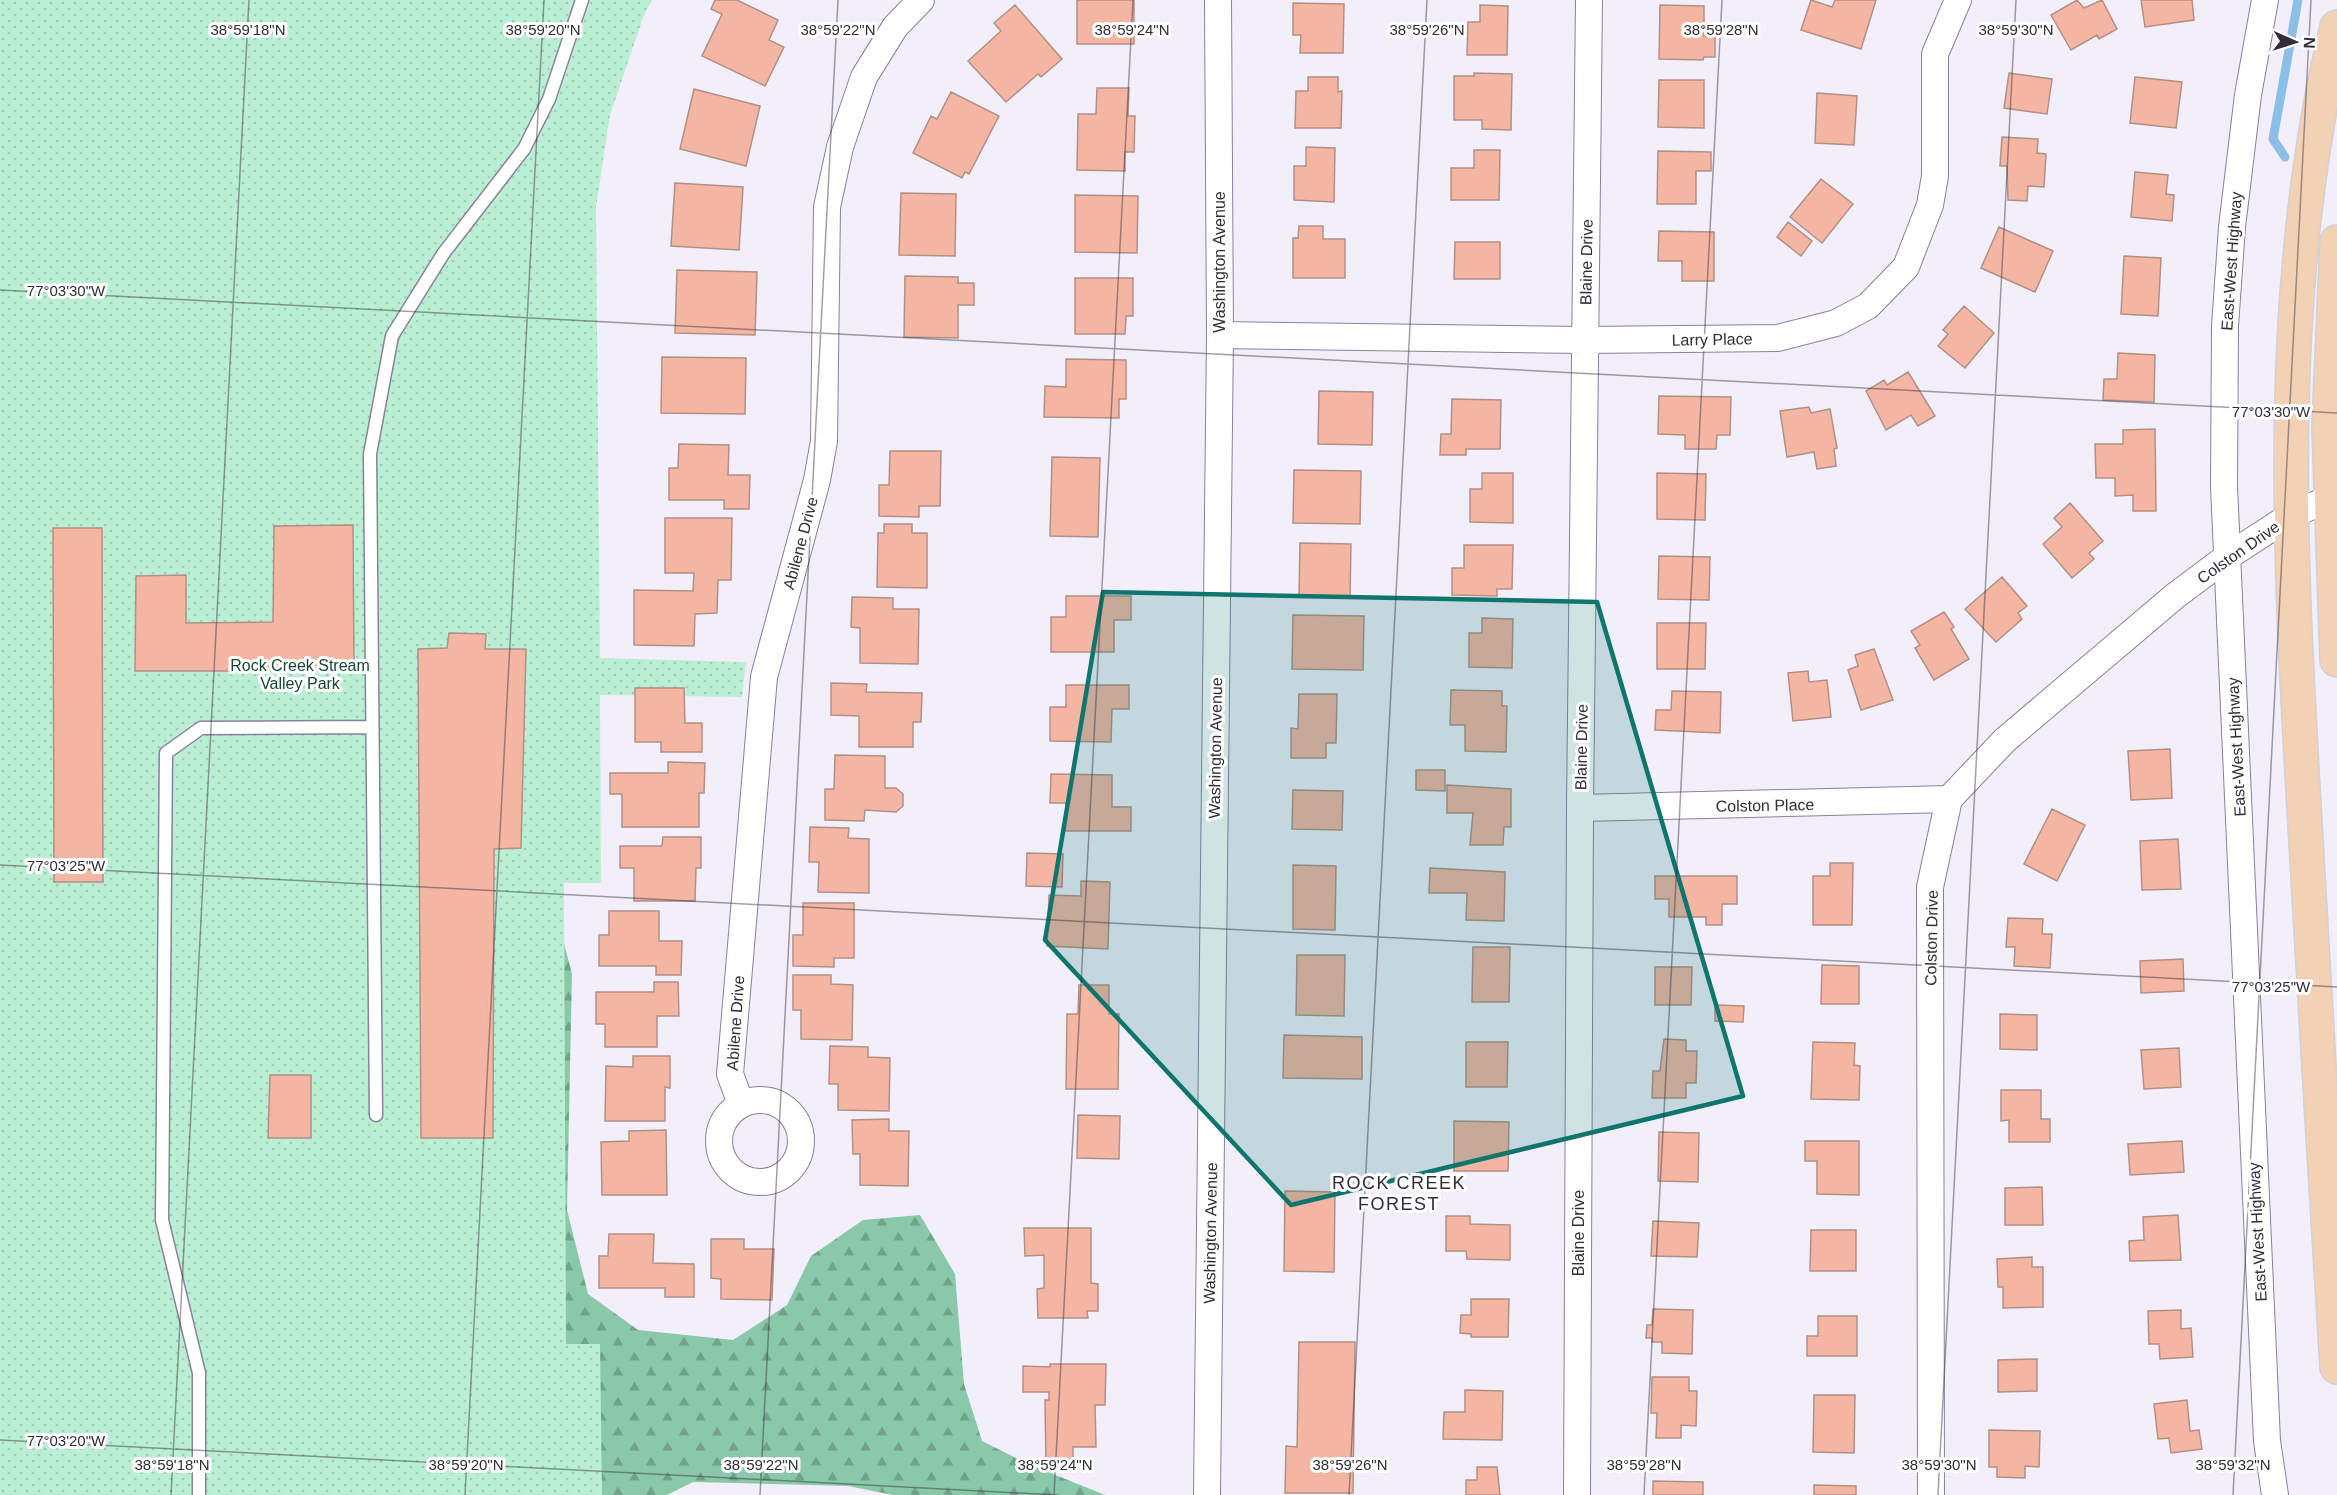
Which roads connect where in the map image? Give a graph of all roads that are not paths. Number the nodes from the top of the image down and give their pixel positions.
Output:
1 (582, 0) edge
2 (921, 0) edge
3 (1218, 0) edge
4 (1589, 0) edge
5 (1958, 0) edge
6 (2265, 0) edge
7 (2337, 27) edge
8 (2337, 242) edge
9 (1220, 335) junction
10 (1585, 340) junction
11 (2334, 496) edge
12 (2290, 516) junction
13 (2227, 557) junction
14 (2337, 660) edge
15 (370, 727) junction
16 (1949, 799) junction
17 (1580, 808) junction
18 (741, 1104) dead end
19 (376, 1115) dead end
20 (2337, 1367) edge
21 (199, 1495) edge
22 (1207, 1495) edge
23 (1577, 1495) edge
24 (1931, 1495) edge
25 (2275, 1495) edge

1 - 15 lane
2 - 18 street, Abilene Drive
3 - 9 street, Washington Avenue
4 - 10 street, Blaine Drive
5 - 10 street, Larry Place
6 - 13 street, East-West Highway
7 - 12 main road
8 - 11 main road
9 - 10 street, Larry Place
9 - 22 street, Washington Avenue
10 - 17 street, Blaine Drive
11 - 12 street, Colston Drive
11 - 14 main road
12 - 13 street, Colston Drive
12 - 20 main road
13 - 16 street, Colston Drive
13 - 25 street, East-West Highway
15 - 19 lane
15 - 21 lane
16 - 17 street, Colston Place
16 - 24 street, Colston Drive
17 - 23 street, Blaine Drive

